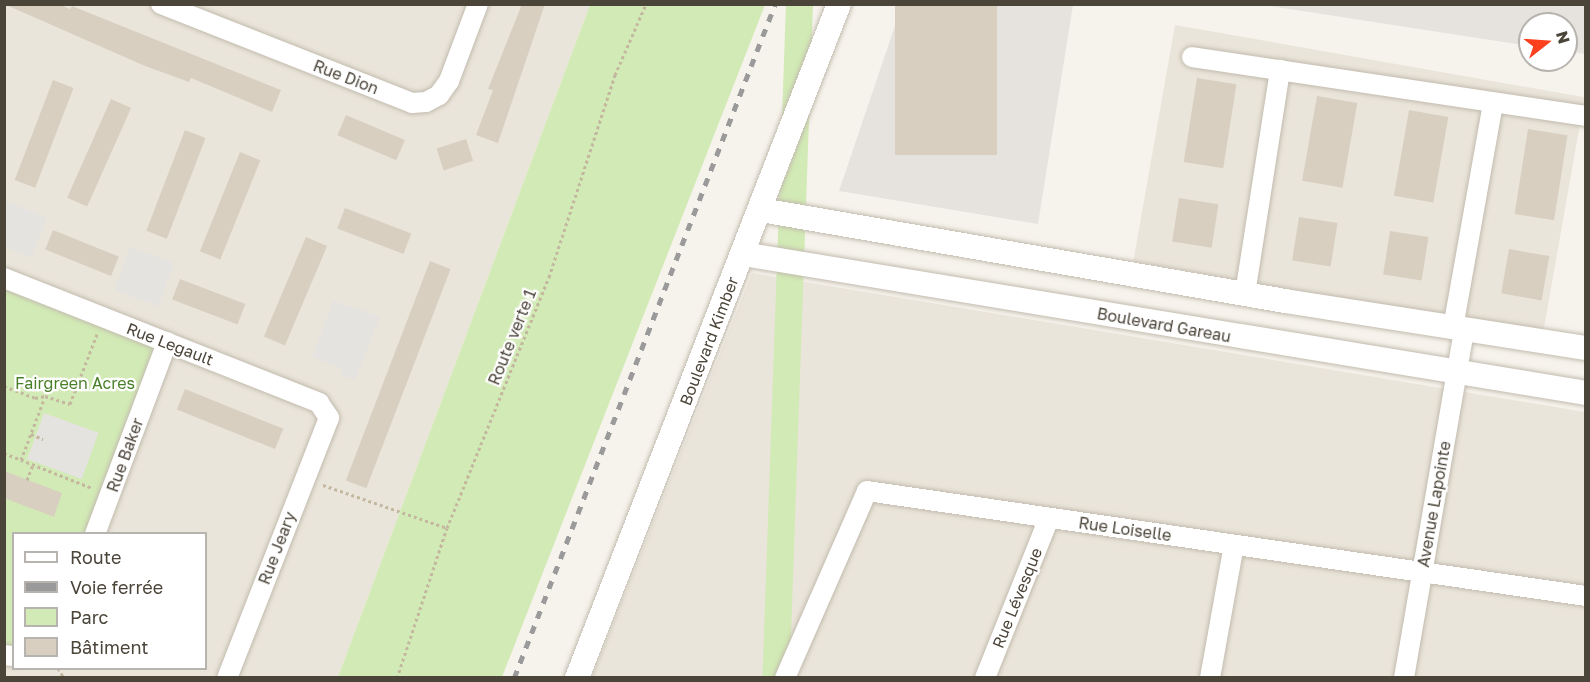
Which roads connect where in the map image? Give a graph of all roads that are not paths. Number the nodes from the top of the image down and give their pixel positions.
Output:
1 (161, 4) edge
2 (478, 4) edge
3 (839, 4) edge
4 (1192, 57) dead end
5 (1280, 70) junction
6 (1493, 104) junction
7 (1586, 116) edge
8 (760, 210) junction
9 (743, 254) junction
10 (4, 278) edge
11 (1245, 294) junction
12 (1459, 329) junction
13 (167, 342) junction
14 (1586, 348) edge
15 (1456, 374) junction
16 (1586, 393) edge
17 (328, 418) joint
18 (1049, 518) junction
19 (96, 532) edge
20 (1234, 545) junction
21 (1422, 570) junction
22 (1586, 596) edge
23 (227, 678) edge
24 (577, 678) edge
25 (785, 678) edge
26 (985, 678) edge
27 (1210, 678) edge
28 (1404, 678) edge

1 - 2 street, Rue Dion
3 - 8 street, Boulevard Kimber
4 - 5 street
5 - 6 street
5 - 11 street
6 - 7 street
6 - 12 street, Avenue Lapointe
8 - 9 street, Boulevard Kimber
8 - 11 street
9 - 15 street, Boulevard Gareau
9 - 24 street, Boulevard Kimber
10 - 13 street, Rue Legault
11 - 12 street
12 - 14 street
12 - 15 street, Avenue Lapointe
13 - 17 street, Rue Legault
13 - 19 street, Rue Baker
15 - 16 street, Boulevard Gareau
15 - 21 street, Avenue Lapointe
17 - 23 street, Rue Jeary
18 - 20 street, Rue Loiselle
18 - 25 street, Rue Loiselle
18 - 26 street, Rue Lévesque
20 - 21 street, Rue Loiselle
20 - 27 street
21 - 22 street, Rue Loiselle
21 - 28 street, Avenue Lapointe

